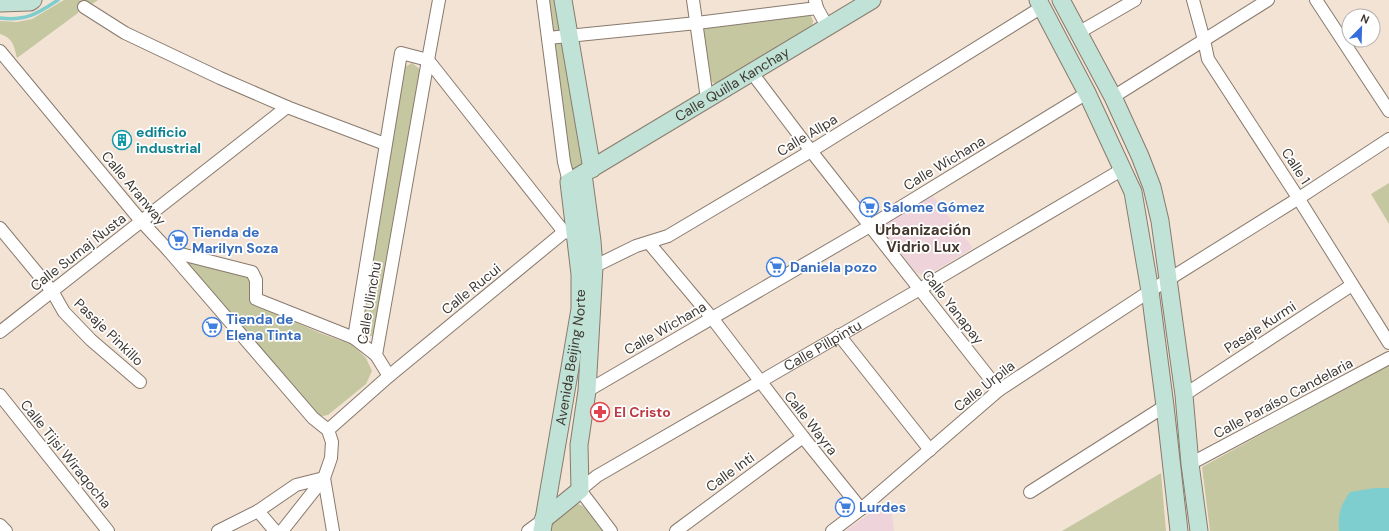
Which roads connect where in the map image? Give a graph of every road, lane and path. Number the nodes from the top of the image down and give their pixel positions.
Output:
1 (33, 0) edge
2 (439, 0) edge
3 (543, 0) edge
4 (563, 0) edge
5 (693, 0) edge
6 (872, 0) edge
7 (1061, 0) edge
8 (1135, 0) edge
9 (1193, 0) edge
10 (1268, 0) edge
11 (1316, 0) edge
12 (0, 3) edge
13 (816, 4) edge
14 (1040, 4) edge
15 (84, 7) dead end
16 (697, 23) junction
17 (828, 28) junction
18 (1078, 33) junction
19 (569, 36) junction
20 (548, 38) junction
21 (1204, 40) junction
22 (0, 51) edge
23 (428, 60) junction
24 (752, 73) junction
25 (1087, 93) junction
26 (1113, 97) junction
27 (707, 99) junction
28 (287, 107) junction
29 (1389, 111) edge
30 (1389, 139) edge
31 (385, 144) junction
32 (810, 151) junction
33 (1123, 168) junction
34 (581, 175) junction
35 (1298, 198) junction
36 (141, 221) junction
37 (870, 226) junction
38 (0, 228) edge
39 (570, 233) junction
40 (649, 243) junction
41 (169, 251) junction
42 (587, 270) junction
43 (1167, 280) junction
44 (1352, 285) junction
45 (920, 289) junction
46 (1150, 291) junction
47 (52, 292) junction
48 (712, 318) junction
49 (0, 332) edge
50 (839, 335) junction
51 (354, 338) junction
52 (1389, 342) edge
53 (376, 355) junction
54 (1389, 358) edge
55 (389, 376) junction
56 (759, 381) junction
57 (140, 382) dead end
58 (999, 390) junction
59 (587, 391) junction
60 (0, 395) edge
61 (1184, 395) junction
62 (1165, 406) junction
63 (328, 430) junction
64 (803, 438) junction
65 (930, 450) junction
66 (1190, 464) junction
67 (324, 478) junction
68 (580, 490) junction
69 (1030, 492) dead end
70 (861, 509) junction
71 (258, 511) junction
72 (0, 525) edge
73 (542, 526) edge
74 (6, 531) edge
75 (108, 531) edge
76 (218, 531) edge
77 (275, 531) edge
78 (282, 531) edge
79 (334, 531) edge
80 (528, 531) edge
81 (611, 531) edge
82 (676, 531) edge
83 (832, 531) edge
84 (1179, 531) edge
85 (1199, 531) edge

1 - 12 street
2 - 23 street, Calle Ulinchu
3 - 20 street, Avenida Beijing Norte
4 - 19 street, Avenida Beijing Norte
5 - 16 street
6 - 17 street, Calle Quilla Kanchay
7 - 18 street
8 - 18 street
9 - 21 street, Calle 1
10 - 21 street
11 - 29 street
13 - 16 street
13 - 17 street
14 - 25 street
14 - 32 street, Calle Allpa
15 - 28 street
16 - 19 street
16 - 27 street
17 - 24 street, Calle Quilla Kanchay
18 - 26 street
19 - 20 street
19 - 34 street, Avenida Beijing Norte
20 - 34 street, Avenida Beijing Norte
21 - 26 street
21 - 35 street, Calle 1
22 - 36 street, Calle Aranway
23 - 31 street
23 - 39 street
23 - 53 street, Calle Ulinchu
24 - 27 street, Calle Quilla Kanchay
24 - 32 street, Calle Yanapay
25 - 33 street
25 - 37 street, Calle Wichana
26 - 43 street
27 - 34 street, Calle Quilla Kanchay
28 - 31 street
28 - 36 street, Calle Sumaj Ñusta
30 - 35 street, Calle Urpila
31 - 51 street
32 - 37 street, Calle Yanapay
32 - 40 street, Calle Allpa
33 - 45 street, Calle Pillpintu
33 - 46 street
34 - 39 street, Avenida Beijing Norte
34 - 42 street, Avenida Beijing Norte
35 - 43 street, Calle Urpila
35 - 44 street, Calle 1
36 - 41 street, Calle Aranway
36 - 47 street, Calle Sumaj Ñusta
37 - 45 street, Calle Yanapay
37 - 48 street, Calle Wichana
38 - 47 street, Pasaje Pinkillo
39 - 42 street, Avenida Beijing Norte
39 - 55 street, Calle Rucui
40 - 42 street, Calle Allpa
40 - 48 street, Calle Wayra
41 - 51 street
41 - 63 street, Calle Aranway
42 - 59 street, Avenida Beijing Norte
42 - 73 street, Avenida Beijing Norte
43 - 46 street, Calle Urpila
43 - 61 street
44 - 52 street, Calle 1
44 - 61 street, Pasaje Kurmi
45 - 50 street, Calle Pillpintu
45 - 58 street, Calle Yanapay
46 - 58 street, Calle Urpila
46 - 62 street
47 - 49 street, Calle Sumaj Ñusta
47 - 57 street, Pasaje Pinkillo
48 - 56 street, Calle Wayra
48 - 59 street, Calle Wichana
50 - 56 street, Calle Pillpintu
50 - 65 street
51 - 53 street
53 - 55 street, Calle Ulinchu
54 - 66 street, Calle Paraíso Candelaria
55 - 63 street
56 - 64 street, Calle Wayra
56 - 68 street, Calle Pillpintu
58 - 65 street, Calle Urpila
59 - 68 street, Avenida Beijing Norte
60 - 75 street, Calle Tijsi Wiraqocha
61 - 66 street
62 - 69 street
62 - 84 street
63 - 67 street
64 - 70 street, Calle Wayra
64 - 82 street, Calle Inti
65 - 70 street, Calle Urpila
66 - 85 street
67 - 71 street
67 - 78 street
67 - 79 street
68 - 73 street, Calle Pillpintu
68 - 81 street
70 - 83 street, Calle Urpila
71 - 76 street
71 - 77 street
72 - 74 street
73 - 80 street, Calle Pillpintu

